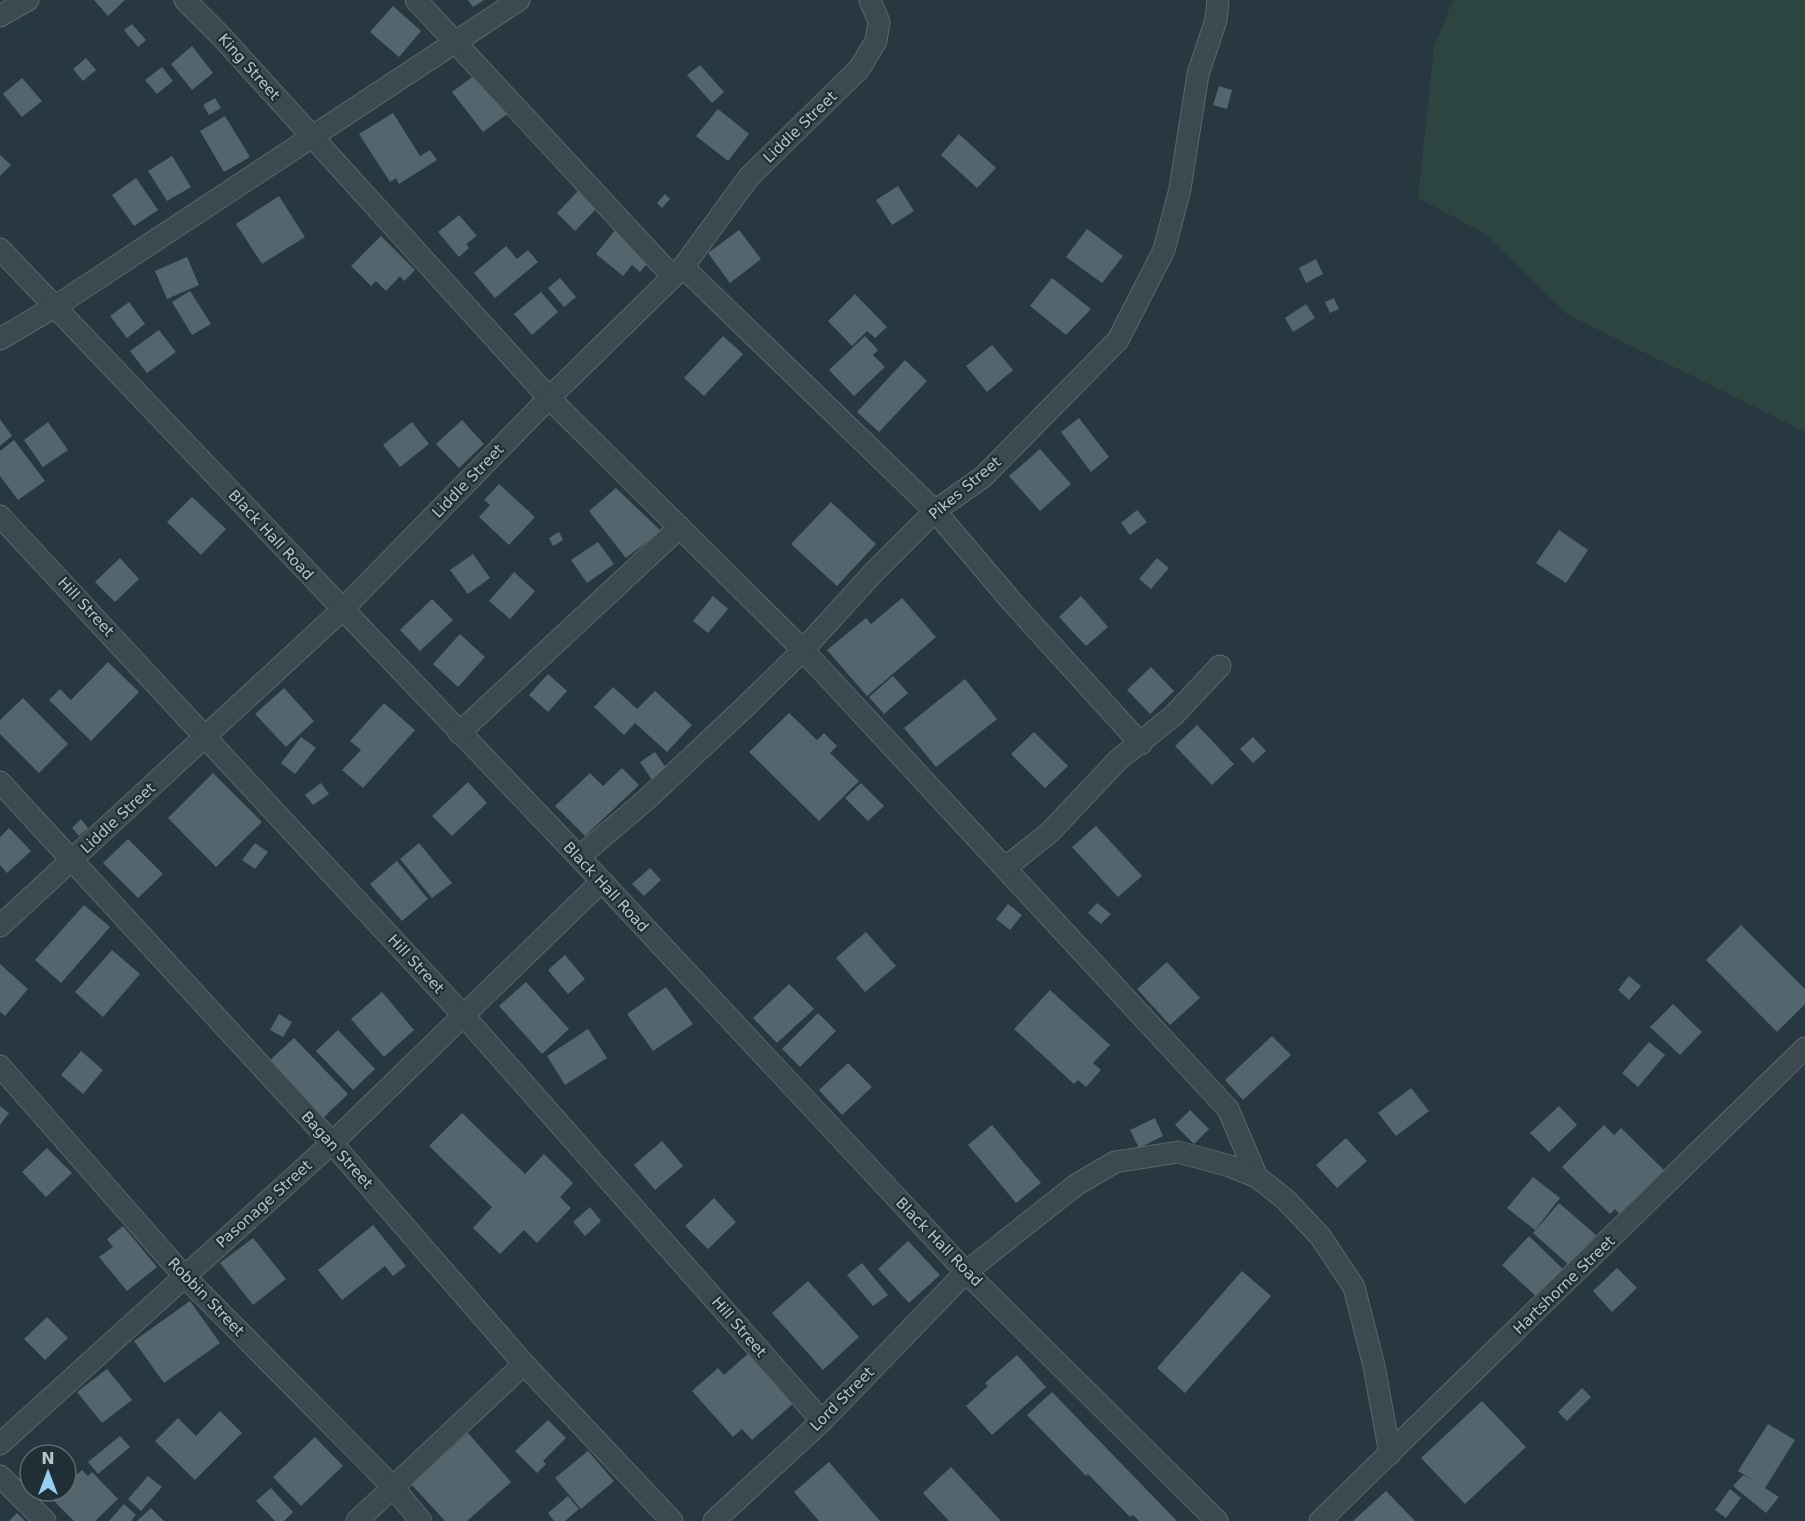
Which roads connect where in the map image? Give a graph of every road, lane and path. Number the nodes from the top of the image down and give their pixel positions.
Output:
1 (27, 0) edge
2 (185, 0) edge
3 (416, 0) edge
4 (519, 0) edge
5 (870, 0) edge
6 (1218, 0) edge
7 (0, 16) edge
8 (455, 43) junction
9 (311, 136) junction
10 (0, 249) edge
11 (678, 271) junction
12 (56, 306) junction
13 (0, 339) edge
14 (549, 398) junction
15 (935, 511) junction
16 (0, 516) edge
17 (680, 527) junction
18 (342, 610) junction
19 (803, 650) junction
20 (1220, 666) dead end
21 (459, 733) junction
22 (207, 737) junction
23 (1141, 744) junction
24 (0, 782) edge
25 (579, 857) junction
26 (73, 860) junction
27 (1005, 868) junction
28 (601, 882) junction
29 (0, 926) edge
30 (463, 1015) junction
31 (1805, 1048) edge
32 (0, 1066) edge
33 (332, 1143) junction
34 (1257, 1177) junction
35 (966, 1272) junction
36 (184, 1276) junction
37 (524, 1364) junction
38 (822, 1421) junction
39 (0, 1443) edge
40 (1390, 1454) junction
41 (0, 1476) edge
42 (393, 1487) junction
43 (45, 1521) edge
44 (357, 1521) edge
45 (421, 1521) edge
46 (672, 1521) edge
47 (714, 1521) edge
48 (1216, 1521) edge
49 (1320, 1521) edge

1 - 7 street
2 - 9 street, King Street
3 - 8 street
4 - 8 street
5 - 11 street, Liddle Street
6 - 15 street, Pikes Street
8 - 9 street
8 - 11 street
9 - 12 street
9 - 14 street, King Street
10 - 12 street, Black Hall Road
11 - 14 street, Liddle Street
11 - 15 street
12 - 13 street
12 - 18 street, Black Hall Road
14 - 17 street, King Street
14 - 18 street, Liddle Street
15 - 19 street, Pikes Street
15 - 23 street
16 - 22 street, Hill Street
17 - 19 street, King Street
17 - 21 street
18 - 21 street, Black Hall Road
18 - 22 street, Liddle Street
19 - 25 street, Pikes Street
19 - 27 street, King Street
20 - 23 street
21 - 25 street, Black Hall Road
22 - 26 street, Liddle Street
22 - 30 street, Hill Street
23 - 27 street
24 - 26 street, Bagan Street
25 - 28 street, Black Hall Road
26 - 29 street, Liddle Street
26 - 33 street, Bagan Street
27 - 34 street, King Street
28 - 30 street, Pasonage Street
28 - 35 street, Black Hall Road
30 - 33 street, Pasonage Street
30 - 38 street, Hill Street
31 - 40 street, Hartshorne Street
32 - 36 street, Robbin Street
33 - 36 street, Pasonage Street
33 - 37 street, Bagan Street
34 - 35 street, Lord Street
34 - 40 street
35 - 38 street, Lord Street
35 - 48 street, Black Hall Road
36 - 39 street, Pasonage Street
36 - 42 street, Robbin Street
37 - 42 street
37 - 46 street, Bagan Street
38 - 47 street, Lord Street
40 - 49 street, Hartshorne Street
41 - 43 street
42 - 44 street
42 - 45 street, Robbin Street

